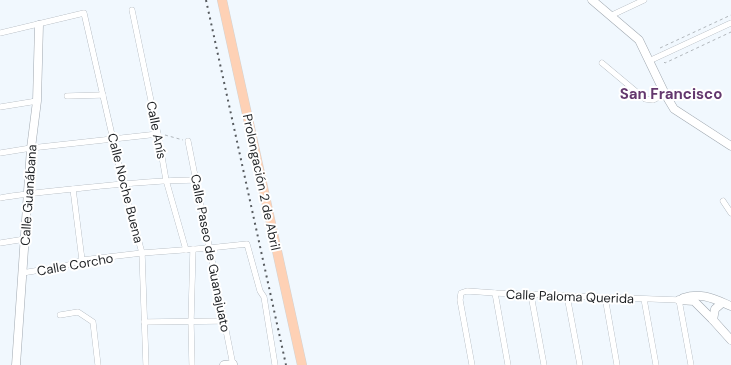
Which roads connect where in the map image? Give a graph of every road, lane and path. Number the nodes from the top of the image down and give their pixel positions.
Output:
1 (222, 0) edge
2 (592, 0) edge
3 (644, 0) edge
4 (132, 10) dead end
5 (731, 15) edge
6 (610, 16) junction
7 (731, 23) edge
8 (39, 25) junction
9 (731, 32) edge
10 (0, 33) edge
11 (660, 48) dead end
12 (663, 59) dead end
13 (649, 61) junction
14 (602, 63) dead end
15 (665, 94) junction
16 (103, 95) junction
17 (67, 96) dead end
18 (37, 101) junction
19 (0, 107) edge
20 (158, 134) junction
21 (113, 139) junction
22 (188, 141) joint
23 (731, 146) edge
24 (31, 148) junction
25 (0, 153) edge
26 (166, 180) junction
27 (196, 180) junction
28 (123, 183) junction
29 (73, 189) junction
30 (28, 193) junction
31 (0, 198) edge
32 (723, 201) dead end
33 (731, 213) edge
34 (25, 240) junction
35 (0, 243) edge
36 (209, 248) junction
37 (193, 249) junction
38 (186, 250) junction
39 (142, 253) junction
40 (82, 260) junction
41 (22, 273) junction
42 (495, 293) junction
43 (531, 295) junction
44 (567, 296) junction
45 (605, 297) junction
46 (644, 299) junction
47 (679, 300) junction
48 (722, 303) junction
49 (731, 306) edge
50 (60, 315) dead end
51 (713, 320) junction
52 (224, 321) junction
53 (144, 322) junction
54 (191, 322) junction
55 (731, 340) edge
56 (16, 365) edge
57 (98, 365) edge
58 (146, 365) edge
59 (192, 365) edge
60 (230, 365) edge
61 (275, 365) edge
62 (302, 365) edge
63 (472, 365) edge
64 (508, 365) edge
65 (544, 365) edge
66 (580, 365) edge
67 (617, 365) edge
68 (656, 365) edge
69 (691, 365) edge

1 - 62 main road, Prolongación 2 de Abril
2 - 6 street
3 - 6 street
4 - 20 street, Calle Anís
5 - 11 path
6 - 13 street
7 - 13 street
8 - 10 street
8 - 16 street, Calle Noche Buena
8 - 18 street, Calle Guanábana
9 - 12 path
13 - 15 street
14 - 15 street
15 - 23 street
16 - 17 street
16 - 21 street, Calle Noche Buena
18 - 19 street
18 - 24 street, Calle Guanábana
20 - 21 street
20 - 22 path
20 - 26 street, Calle Anís
21 - 24 street
21 - 28 street, Calle Noche Buena
22 - 27 street, Calle Paseo de Guanajuato
24 - 25 street
24 - 30 street, Calle Guanábana
26 - 27 street
26 - 28 street
26 - 38 street, Calle Anís
27 - 36 street, Calle Paseo de Guanajuato
28 - 29 street
28 - 39 street, Calle Noche Buena
29 - 30 street
29 - 40 street
30 - 31 street
30 - 34 street, Calle Guanábana
32 - 33 street
34 - 35 street
34 - 41 street, Calle Guanábana
36 - 37 street, Calle Corcho
36 - 52 street, Calle Paseo de Guanajuato
36 - 61 street, Calle Corcho
37 - 38 street, Calle Corcho
37 - 54 street
38 - 39 street, Calle Corcho
39 - 40 street, Calle Corcho
39 - 53 street, Calle Noche Buena
40 - 41 street, Calle Corcho
41 - 56 street, Calle Guanábana
42 - 43 street, Calle Paloma Querida
42 - 63 street, Calle Paloma Querida
42 - 64 street
43 - 44 street, Calle Paloma Querida
43 - 65 street
44 - 45 street, Calle Paloma Querida
44 - 66 street
45 - 46 street, Calle Paloma Querida
45 - 67 street
46 - 47 street, Calle Paloma Querida
46 - 68 street
47 - 48 street
47 - 51 street
47 - 69 street
48 - 49 street
48 - 51 street
50 - 57 street
51 - 55 street
52 - 54 street
52 - 60 street, Calle Paseo de Guanajuato
53 - 54 street
53 - 58 street, Calle Noche Buena
54 - 59 street

